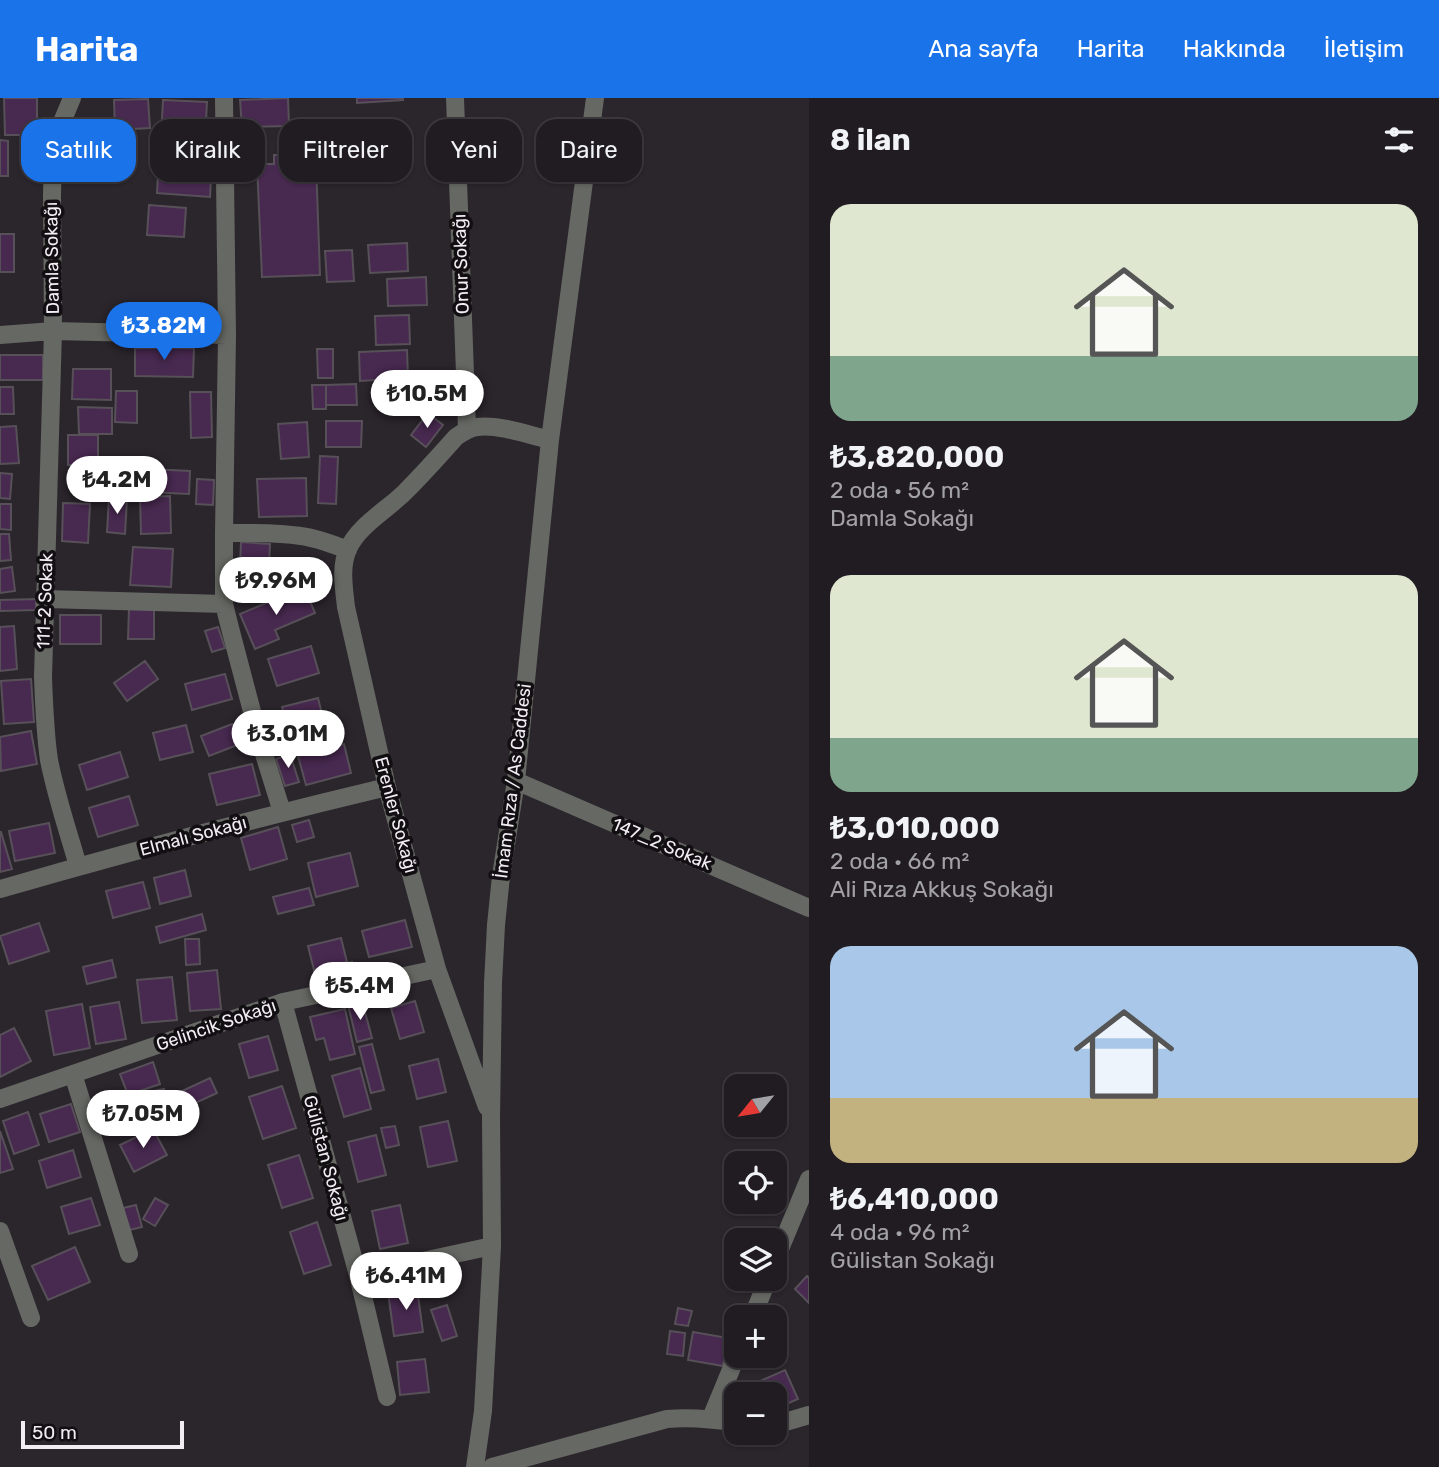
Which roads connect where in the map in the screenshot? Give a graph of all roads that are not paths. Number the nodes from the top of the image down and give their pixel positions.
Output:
1 (72, 98) edge
2 (224, 98) edge
3 (455, 98) edge
4 (595, 98) edge
5 (53, 331) junction
6 (0, 335) edge
7 (227, 335) junction
8 (467, 429) junction
9 (550, 440) junction
10 (223, 533) junction
11 (348, 550) junction
12 (46, 599) junction
13 (225, 604) junction
14 (516, 781) junction
15 (387, 788) junction
16 (282, 812) junction
17 (78, 866) junction
18 (0, 889) edge
19 (809, 908) edge
20 (437, 969) junction
21 (283, 1002) junction
22 (73, 1074) junction
23 (0, 1099) edge
24 (491, 1118) junction
25 (809, 1180) edge
26 (0, 1231) edge
27 (787, 1232) edge
28 (492, 1246) junction
29 (130, 1254) dead end
30 (358, 1275) junction
31 (31, 1318) dead end
32 (731, 1368) edge
33 (387, 1396) dead end
34 (809, 1415) edge
35 (710, 1418) junction
36 (724, 1421) edge
37 (787, 1421) edge
38 (475, 1467) edge
39 (492, 1467) edge

1 - 5 street, Damla Sokağı
2 - 7 street
3 - 8 street, Onur Sokağı
4 - 9 street, İmam Rıza / As Caddesi
5 - 6 street
5 - 7 street, Damla Sokağı
5 - 12 street, 111-2 Sokak
7 - 10 street
8 - 9 street
8 - 11 street
9 - 14 street, İmam Rıza / As Caddesi
10 - 11 street
10 - 13 street
11 - 15 street, Erenler Sokağı
12 - 13 street
12 - 17 street, 111-2 Sokak
13 - 16 street
14 - 19 street, 147_2 Sokak
14 - 24 street, İmam Rıza / As Caddesi
15 - 16 street, Elmalı Sokağı
15 - 20 street, Erenler Sokağı
16 - 17 street, Elmalı Sokağı
17 - 18 street, Elmalı Sokağı
20 - 21 street, Gelincik Sokağı
20 - 24 street, Erenler Sokağı
21 - 22 street, Gelincik Sokağı
21 - 30 street, Gülistan Sokağı
22 - 23 street, Gelincik Sokağı
22 - 29 street
24 - 28 street, İmam Rıza / As Caddesi
25 - 27 street
26 - 31 street
28 - 30 street
28 - 38 street, İmam Rıza / As Caddesi
30 - 33 street, Gülistan Sokağı
32 - 35 street
34 - 37 street
35 - 36 street
35 - 39 street

